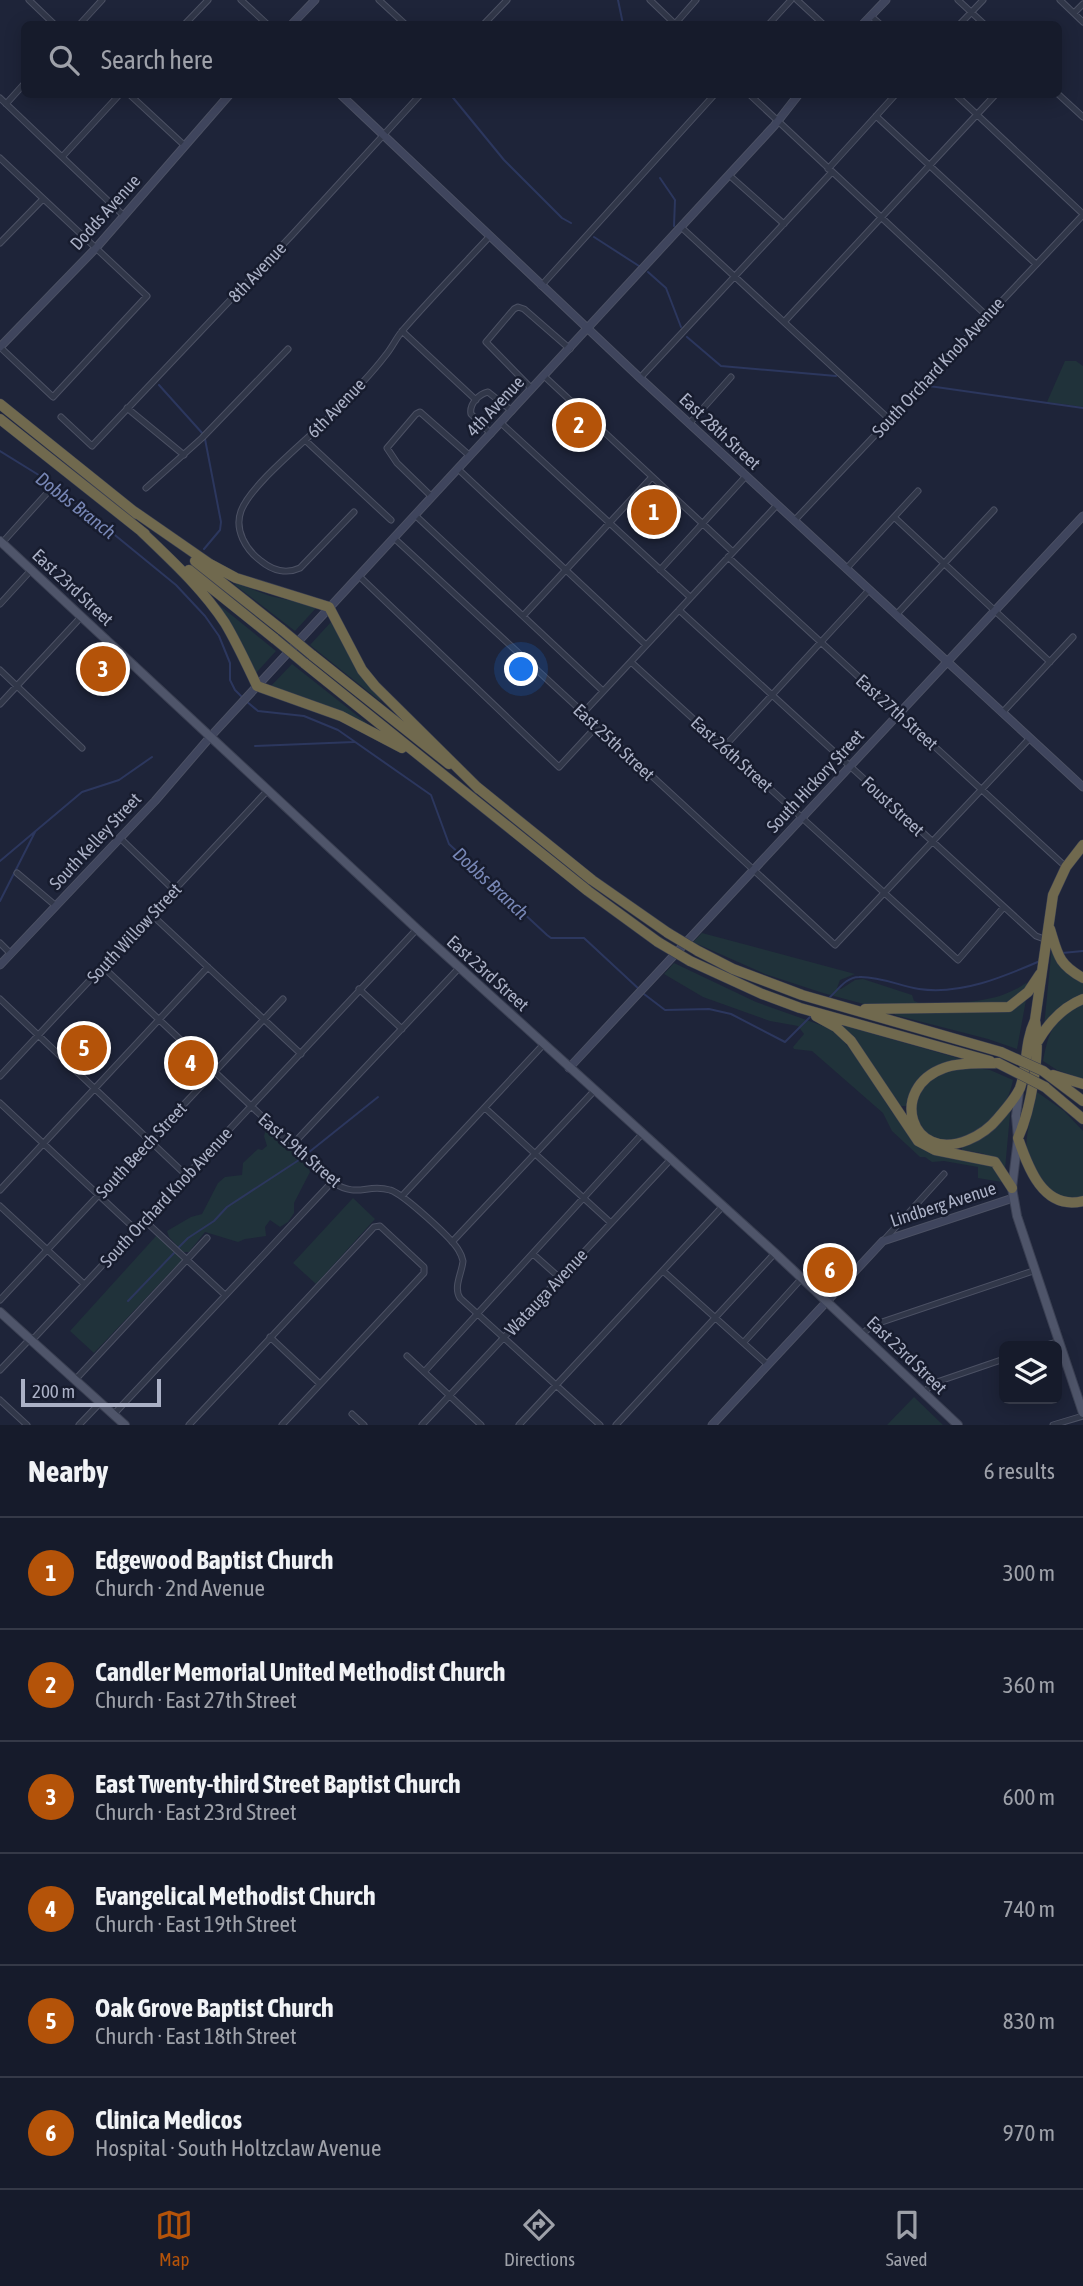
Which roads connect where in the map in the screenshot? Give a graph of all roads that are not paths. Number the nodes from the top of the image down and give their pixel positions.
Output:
1 (29, 0) edge
2 (102, 0) edge
3 (208, 0) edge
4 (241, 0) edge
5 (315, 0) edge
6 (379, 0) edge
7 (507, 0) edge
8 (650, 0) edge
9 (696, 0) edge
10 (791, 0) edge
11 (797, 0) edge
12 (886, 0) edge
13 (958, 0) edge
14 (983, 0) edge
15 (1060, 0) edge
16 (1083, 4) edge
17 (971, 12) junction
18 (1074, 13) junction
19 (871, 16) junction
20 (51, 21) edge
21 (83, 21) edge
22 (188, 21) edge
23 (264, 21) edge
24 (295, 21) edge
25 (402, 21) edge
26 (487, 21) edge
27 (672, 21) edge
28 (678, 21) edge
29 (772, 21) edge
30 (820, 21) edge
31 (866, 21) edge
32 (877, 21) edge
33 (963, 21) edge
34 (981, 21) edge
35 (1083, 22) edge
36 (21, 87) edge
37 (1062, 97) edge
38 (0, 98) edge
39 (116, 98) edge
40 (133, 98) edge
41 (227, 98) edge
42 (344, 98) edge
43 (417, 98) edge
44 (711, 98) edge
45 (753, 98) edge
46 (796, 98) edge
47 (892, 98) edge
48 (959, 98) edge
49 (993, 98) edge
50 (6, 104) junction
51 (876, 116) junction
52 (978, 116) junction
53 (1083, 117) edge
54 (777, 121) junction
55 (383, 136) junction
56 (185, 146) junction
57 (62, 157) junction
58 (0, 158) edge
59 (929, 167) junction
60 (830, 171) junction
61 (729, 175) junction
62 (43, 199) junction
63 (1083, 215) edge
64 (124, 216) junction
65 (881, 218) junction
66 (784, 224) junction
67 (681, 227) junction
68 (490, 236) junction
69 (0, 243) edge
70 (96, 248) junction
71 (1036, 264) junction
72 (735, 276) junction
73 (541, 286) junction
74 (987, 316) junction
75 (784, 322) junction
76 (588, 329) junction
77 (402, 331) junction
78 (0, 347) edge
79 (288, 349) dead end
80 (570, 349) junction
81 (544, 376) junction
82 (731, 377) dead end
83 (640, 378) junction
84 (532, 389) junction
85 (476, 400) junction
86 (127, 408) junction
87 (2, 409) edge
88 (512, 411) junction
89 (61, 417) dead end
90 (889, 419) junction
91 (501, 423) junction
92 (689, 424) junction
93 (491, 434) junction
94 (306, 440) junction
95 (42, 445) junction
96 (184, 455) junction
97 (470, 456) junction
98 (458, 469) junction
99 (746, 476) junction
100 (652, 477) junction
101 (146, 488) dead end
102 (918, 491) dead end
103 (48, 492) dead end
104 (432, 497) junction
105 (777, 505) junction
106 (132, 510) junction
107 (994, 510) dead end
108 (354, 512) dead end
109 (415, 515) junction
110 (1083, 516) edge
111 (894, 517) junction
112 (391, 520) dead end
113 (794, 521) junction
114 (609, 523) junction
115 (703, 523) junction
116 (141, 531) junction
117 (394, 538) junction
118 (1, 542) edge
119 (731, 554) junction
120 (944, 564) junction
121 (32, 569) junction
122 (846, 569) junction
123 (566, 570) junction
124 (660, 570) junction
125 (359, 576) junction
126 (869, 590) junction
127 (690, 597) junction
128 (0, 604) edge
129 (329, 607) junction
130 (679, 610) junction
131 (995, 610) junction
132 (896, 615) junction
133 (82, 616) junction
134 (523, 616) junction
135 (279, 635) junction
136 (1073, 637) dead end
137 (820, 643) junction
138 (646, 645) junction
139 (631, 662) junction
140 (948, 662) junction
141 (1050, 662) junction
142 (0, 670) edge
143 (17, 686) junction
144 (257, 686) junction
145 (603, 691) junction
146 (772, 694) junction
147 (0, 704) edge
148 (583, 713) junction
149 (1002, 713) junction
150 (900, 714) junction
151 (597, 726) junction
152 (211, 736) junction
153 (1030, 738) junction
154 (724, 747) junction
155 (82, 748) dead end
156 (428, 763) junction
157 (850, 766) junction
158 (1083, 787) edge
159 (480, 789) junction
160 (268, 790) junction
161 (981, 790) junction
162 (802, 818) junction
163 (120, 838) junction
164 (931, 842) junction
165 (1083, 845) edge
166 (1066, 867) junction
167 (753, 870) junction
168 (17, 873) dead end
169 (174, 890) junction
170 (883, 893) junction
171 (56, 906) junction
172 (1004, 907) junction
173 (152, 915) junction
174 (1049, 924) junction
175 (417, 929) junction
176 (1047, 940) junction
177 (0, 943) edge
178 (11, 954) junction
179 (1044, 963) junction
180 (0, 965) edge
181 (103, 967) junction
182 (208, 967) junction
183 (460, 968) junction
184 (1083, 978) edge
185 (359, 989) junction
186 (0, 999) edge
187 (283, 999) dead end
188 (1083, 999) edge
189 (800, 1008) junction
190 (847, 1009) junction
191 (160, 1019) junction
192 (264, 1019) junction
193 (1035, 1020) junction
194 (402, 1029) junction
195 (38, 1035) junction
196 (1038, 1041) junction
197 (543, 1045) junction
198 (301, 1054) junction
199 (998, 1063) junction
200 (569, 1068) junction
201 (215, 1071) junction
202 (1042, 1071) junction
203 (0, 1076) edge
204 (1083, 1084) edge
205 (96, 1087) junction
206 (1020, 1089) junction
207 (595, 1090) junction
208 (1083, 1101) edge
209 (0, 1103) edge
210 (251, 1107) junction
211 (485, 1108) junction
212 (1083, 1119) edge
213 (643, 1133) junction
214 (1018, 1138) junction
215 (150, 1140) junction
216 (44, 1143) junction
217 (293, 1144) junction
218 (535, 1154) junction
219 (671, 1159) junction
220 (944, 1174) dead end
221 (186, 1175) junction
222 (332, 1182) junction
223 (0, 1189) edge
224 (1012, 1193) junction
225 (99, 1196) junction
226 (402, 1196) junction
227 (584, 1199) junction
228 (1083, 1201) edge
229 (0, 1206) edge
230 (723, 1206) junction
231 (144, 1220) junction
232 (611, 1223) junction
233 (135, 1229) junction
234 (207, 1238) dead end
235 (883, 1241) junction
236 (452, 1242) junction
237 (47, 1250) junction
238 (775, 1253) junction
239 (533, 1254) junction
240 (186, 1259) junction
241 (1035, 1270) junction
242 (663, 1271) junction
243 (560, 1278) junction
244 (802, 1278) junction
245 (84, 1284) junction
246 (225, 1295) junction
247 (0, 1300) edge
248 (827, 1301) junction
249 (0, 1312) edge
250 (476, 1314) junction
251 (716, 1317) junction
252 (862, 1334) junction
253 (271, 1337) junction
254 (503, 1338) junction
255 (30, 1340) junction
256 (1060, 1341) edge
257 (744, 1342) junction
258 (1062, 1347) edge
259 (407, 1356) dead end
260 (999, 1361) edge
261 (768, 1364) junction
262 (0, 1370) edge
263 (424, 1372) junction
264 (75, 1380) junction
265 (320, 1384) junction
266 (556, 1385) junction
267 (923, 1393) junction
268 (449, 1396) junction
269 (0, 1400) edge
270 (100, 1403) junction
271 (352, 1414) dead end
272 (1083, 1414) edge
273 (113, 1415) junction
274 (27, 1425) edge
275 (79, 1425) edge
276 (125, 1425) edge
277 (189, 1425) edge
278 (282, 1425) edge
279 (364, 1425) edge
280 (422, 1425) edge
281 (481, 1425) edge
282 (519, 1425) edge
283 (600, 1425) edge
284 (616, 1425) edge
285 (712, 1425) edge
286 (958, 1425) edge
287 (1053, 1425) edge

1 - 20 street
2 - 21 street
3 - 22 street
4 - 23 street
5 - 24 street
6 - 25 street
7 - 26 street
8 - 27 street
9 - 28 street
10 - 29 street
11 - 30 street
12 - 19 street
13 - 17 street
14 - 17 street
15 - 18 street
16 - 18 street
17 - 33 street
17 - 34 street
18 - 35 street
19 - 31 street
19 - 32 street
36 - 50 street
37 - 53 street
38 - 50 street
39 - 57 street
40 - 56 street
41 - 56 street, Dodds Avenue
42 - 55 street, East 28th Street
43 - 55 street, 8th Avenue
44 - 73 street
45 - 54 street
46 - 54 street, 4th Avenue
47 - 51 street
48 - 52 street
49 - 52 street
50 - 57 street
51 - 59 street
51 - 60 street
52 - 59 street
52 - 63 street
54 - 60 street
54 - 61 street, 4th Avenue
55 - 68 street, East 28th Street
55 - 86 street, 8th Avenue
56 - 64 street, Dodds Avenue
57 - 64 street
58 - 62 street
59 - 65 street
59 - 71 street
60 - 65 street
60 - 66 street
61 - 66 street
61 - 67 street, 4th Avenue
62 - 69 street
62 - 70 street
63 - 71 street, South Orchard Knob Avenue
64 - 70 street, Dodds Avenue
65 - 74 street
65 - 75 street
66 - 72 street
67 - 72 street
67 - 76 street, 4th Avenue
68 - 73 street, East 28th Street
68 - 77 street, 6th Avenue
70 - 78 street, Dodds Avenue
70 - 78 street
71 - 74 street, South Orchard Knob Avenue
72 - 75 street
72 - 83 street
73 - 76 street, East 28th Street
74 - 90 street, South Orchard Knob Avenue
75 - 90 street
76 - 80 street, 4th Avenue
76 - 83 street, East 28th Street
77 - 85 street
77 - 94 street, 6th Avenue
79 - 96 street
80 - 81 street, 4th Avenue
80 - 84 street
81 - 84 street, 4th Avenue
81 - 100 street, East 27th Street
82 - 92 street
83 - 92 street, East 28th Street
84 - 88 street, 4th Avenue
85 - 88 street
85 - 93 street
86 - 89 street, 8th Avenue
86 - 96 street
87 - 95 highway
88 - 91 street, 4th Avenue
90 - 113 street, South Orchard Knob Avenue
91 - 93 street, 4th Avenue
91 - 114 street
92 - 99 street, East 28th Street
93 - 97 street, 4th Avenue
94 - 108 street, 6th Avenue
94 - 112 street
95 - 106 highway
95 - 116 highway
96 - 101 street
97 - 98 street, 4th Avenue
97 - 104 street
98 - 104 street, 4th Avenue
98 - 123 street
99 - 105 street, East 28th Street
99 - 115 street
100 - 114 street
100 - 115 street, East 27th Street
102 - 111 street
103 - 118 street
104 - 109 street, 4th Avenue
105 - 113 street, East 28th Street
105 - 119 street
106 - 129 highway
106 - 135 highway
107 - 120 street
109 - 117 street, 4th Avenue
109 - 134 street
110 - 131 street, South Hickory Street
111 - 120 street
111 - 122 street
113 - 122 street, East 28th Street
114 - 123 street
114 - 124 street
115 - 119 street, East 27th Street
115 - 124 street
116 - 135 highway
116 - 144 highway
117 - 125 street, 4th Avenue
117 - 148 street, East 25th Street
118 - 121 main road, East 23rd Street
119 - 127 street
119 - 137 street, East 27th Street
120 - 131 street
120 - 132 street
121 - 128 street
121 - 133 main road, East 23rd Street
122 - 126 street, East 28th Street
123 - 134 street
123 - 138 street
124 - 127 street
125 - 129 street, 4th Avenue
125 - 151 street
126 - 132 street, East 28th Street
126 - 137 street
127 - 130 street
129 - 144 street, 4th Avenue
129 - 159 highway
130 - 138 street
130 - 146 street, Foust Street
131 - 140 street, South Hickory Street
131 - 141 street
132 - 140 street, East 28th Street
133 - 143 street
133 - 152 main road, East 23rd Street
134 - 145 street
135 - 156 highway, bridge
135 - 159 highway, bridge
136 - 141 street
137 - 146 street
137 - 150 street, East 27th Street
138 - 139 street
139 - 145 street
139 - 154 street, East 26th Street
140 - 149 street, East 28th Street
140 - 150 street, South Hickory Street
141 - 149 street
142 - 143 street
143 - 147 street
143 - 155 street
144 - 152 street, 4th Avenue
144 - 156 highway
145 - 148 street
146 - 154 street
146 - 157 street, Foust Street
148 - 151 street, East 25th Street
149 - 153 street, East 28th Street
150 - 157 street, South Hickory Street
150 - 161 street, East 27th Street
151 - 167 street, East 25th Street
152 - 160 main road, East 23rd Street
152 - 163 street, South Kelley Street
153 - 158 street, East 28th Street
153 - 161 street
154 - 162 street, East 26th Street
156 - 189 highway, bridge
157 - 162 street, South Hickory Street
157 - 164 street, Foust Street
159 - 190 highway, bridge
160 - 169 street, South Willow Street
160 - 175 main road, East 23rd Street
161 - 164 street
161 - 166 street, East 27th Street
162 - 167 street, South Hickory Street
162 - 170 street, East 26th Street
163 - 169 street
163 - 171 street, South Kelley Street
164 - 170 street
164 - 172 street, Foust Street
165 - 166 highway
166 - 174 highway
167 - 170 street, East 25th Street
167 - 200 street, South Hickory Street
168 - 171 street
169 - 173 street, South Willow Street
170 - 172 street, East 26th Street
171 - 178 street, South Kelley Street
172 - 176 street, Foust Street
173 - 181 street, South Willow Street
173 - 182 street
174 - 176 highway
174 - 184 highway
175 - 183 main road, East 23rd Street
175 - 185 street, South Orchard Knob Avenue
176 - 179 highway
177 - 178 street
178 - 180 street, South Kelley Street
179 - 190 highway
179 - 193 highway
181 - 191 street, East 19th Street
181 - 195 street, South Willow Street
182 - 191 street
182 - 192 street
183 - 194 street
183 - 197 main road, East 23rd Street
185 - 194 street
185 - 198 street, South Orchard Knob Avenue
186 - 195 street
187 - 192 street, South Beech Street
188 - 196 highway
189 - 199 highway
189 - 224 highway
190 - 202 highway, bridge
191 - 201 street, East 19th Street
191 - 205 street
192 - 198 street
192 - 201 street, South Beech Street
193 - 196 highway
193 - 206 highway
194 - 217 street
195 - 203 street, South Willow Street
195 - 205 street
196 - 214 highway
197 - 200 main road, East 23rd Street
197 - 211 street
198 - 210 street, South Orchard Knob Avenue
199 - 206 highway
199 - 212 highway, bridge
200 - 207 main road, East 23rd Street
201 - 210 street, East 19th Street
201 - 215 street, South Beech Street
202 - 204 highway
202 - 208 highway
205 - 215 street
205 - 216 street
206 - 214 main road
207 - 213 main road, East 23rd Street
207 - 218 street
209 - 216 street
210 - 217 street, East 19th Street
210 - 221 street, South Orchard Knob Avenue
211 - 218 street
211 - 226 street
213 - 219 main road, East 23rd Street
213 - 227 street
214 - 224 main road
214 - 228 highway
215 - 221 street
215 - 225 street, South Beech Street
216 - 223 street
216 - 225 street
217 - 222 street, East 19th Street
218 - 227 street
218 - 236 street
219 - 230 main road, East 23rd Street
219 - 232 street, Watauga Avenue
220 - 235 street
221 - 231 street, South Orchard Knob Avenue
222 - 226 street, East 19th Street
222 - 246 street
224 - 235 street, Lindberg Avenue
224 - 241 main road
225 - 233 street
225 - 237 street, South Beech Street
226 - 236 street
227 - 232 street
227 - 239 street
229 - 237 street
230 - 238 main road, East 23rd Street
230 - 242 street
231 - 233 street, South Orchard Knob Avenue
231 - 240 street
232 - 243 street, Watauga Avenue
233 - 245 street, South Orchard Knob Avenue
234 - 240 street
235 - 248 street
236 - 250 street
237 - 245 street
237 - 247 street, South Beech Street
238 - 244 main road, East 23rd Street
238 - 251 street
239 - 243 street
239 - 250 street
240 - 246 street
240 - 264 street
241 - 252 street
241 - 256 main road
242 - 251 street
242 - 266 street
243 - 254 street, Watauga Avenue
244 - 248 main road, East 23rd Street
244 - 257 street
245 - 255 street, South Orchard Knob Avenue
246 - 273 street
248 - 252 main road, East 23rd Street
248 - 261 street
249 - 255 main road
250 - 254 street
250 - 263 street
251 - 257 street
251 - 284 street
252 - 267 main road, East 23rd Street
253 - 265 street
253 - 265 street
253 - 277 street
254 - 266 street
254 - 268 street, Watauga Avenue
255 - 262 street, South Orchard Knob Avenue
255 - 264 main road
257 - 261 street
258 - 272 main road
259 - 263 street
260 - 267 street
261 - 285 street
263 - 268 street
264 - 270 main road
265 - 278 street
266 - 282 street
266 - 283 street
267 - 286 main road, East 23rd Street
268 - 280 street, Watauga Avenue
268 - 281 street
269 - 274 street
270 - 273 main road
270 - 275 street
271 - 279 street
272 - 287 street
273 - 276 main road

